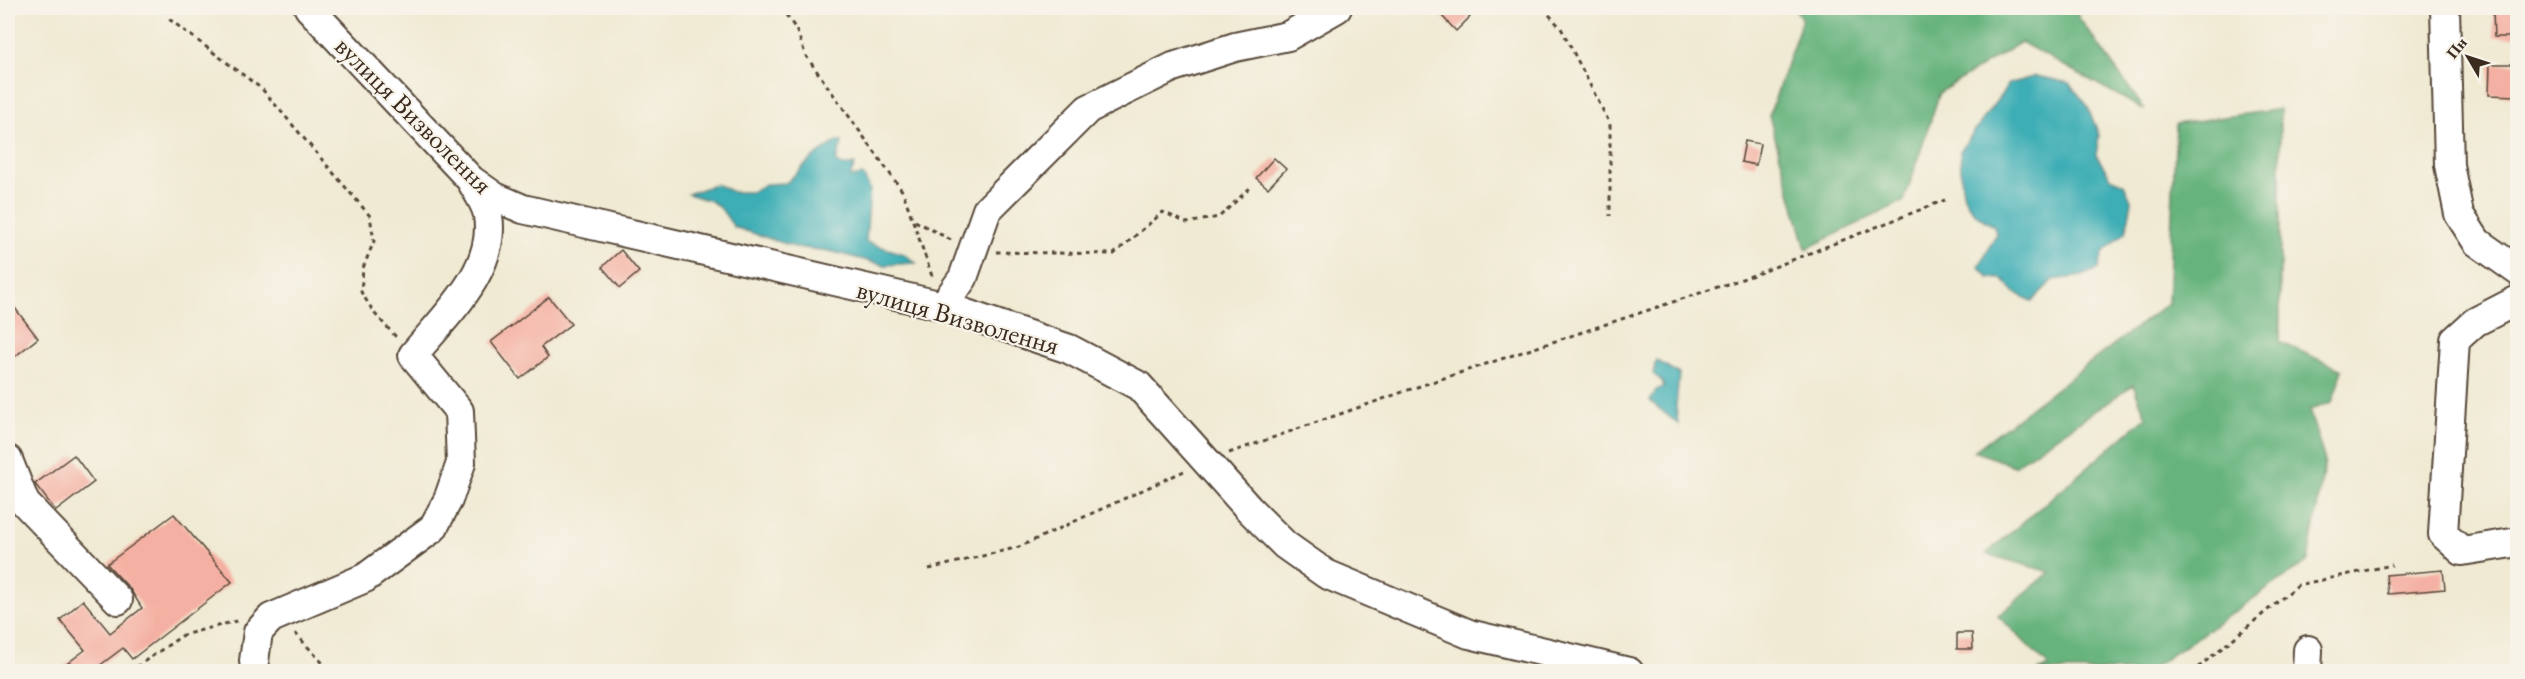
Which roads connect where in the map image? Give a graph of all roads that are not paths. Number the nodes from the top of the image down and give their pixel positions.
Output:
1 (309, 8) edge
2 (1337, 8) edge
3 (2445, 8) edge
4 (471, 180) junction
5 (2517, 271) edge
6 (2517, 300) edge
7 (943, 306) junction
8 (8, 460) edge
9 (2517, 542) edge
10 (118, 600) dead end
11 (256, 672) edge
12 (1629, 672) edge

1 - 4 street, вулиця Визволення
2 - 7 street
3 - 5 street
4 - 7 street, вулиця Визволення
4 - 11 street
6 - 9 street
7 - 12 street, вулиця Визволення
8 - 10 street

